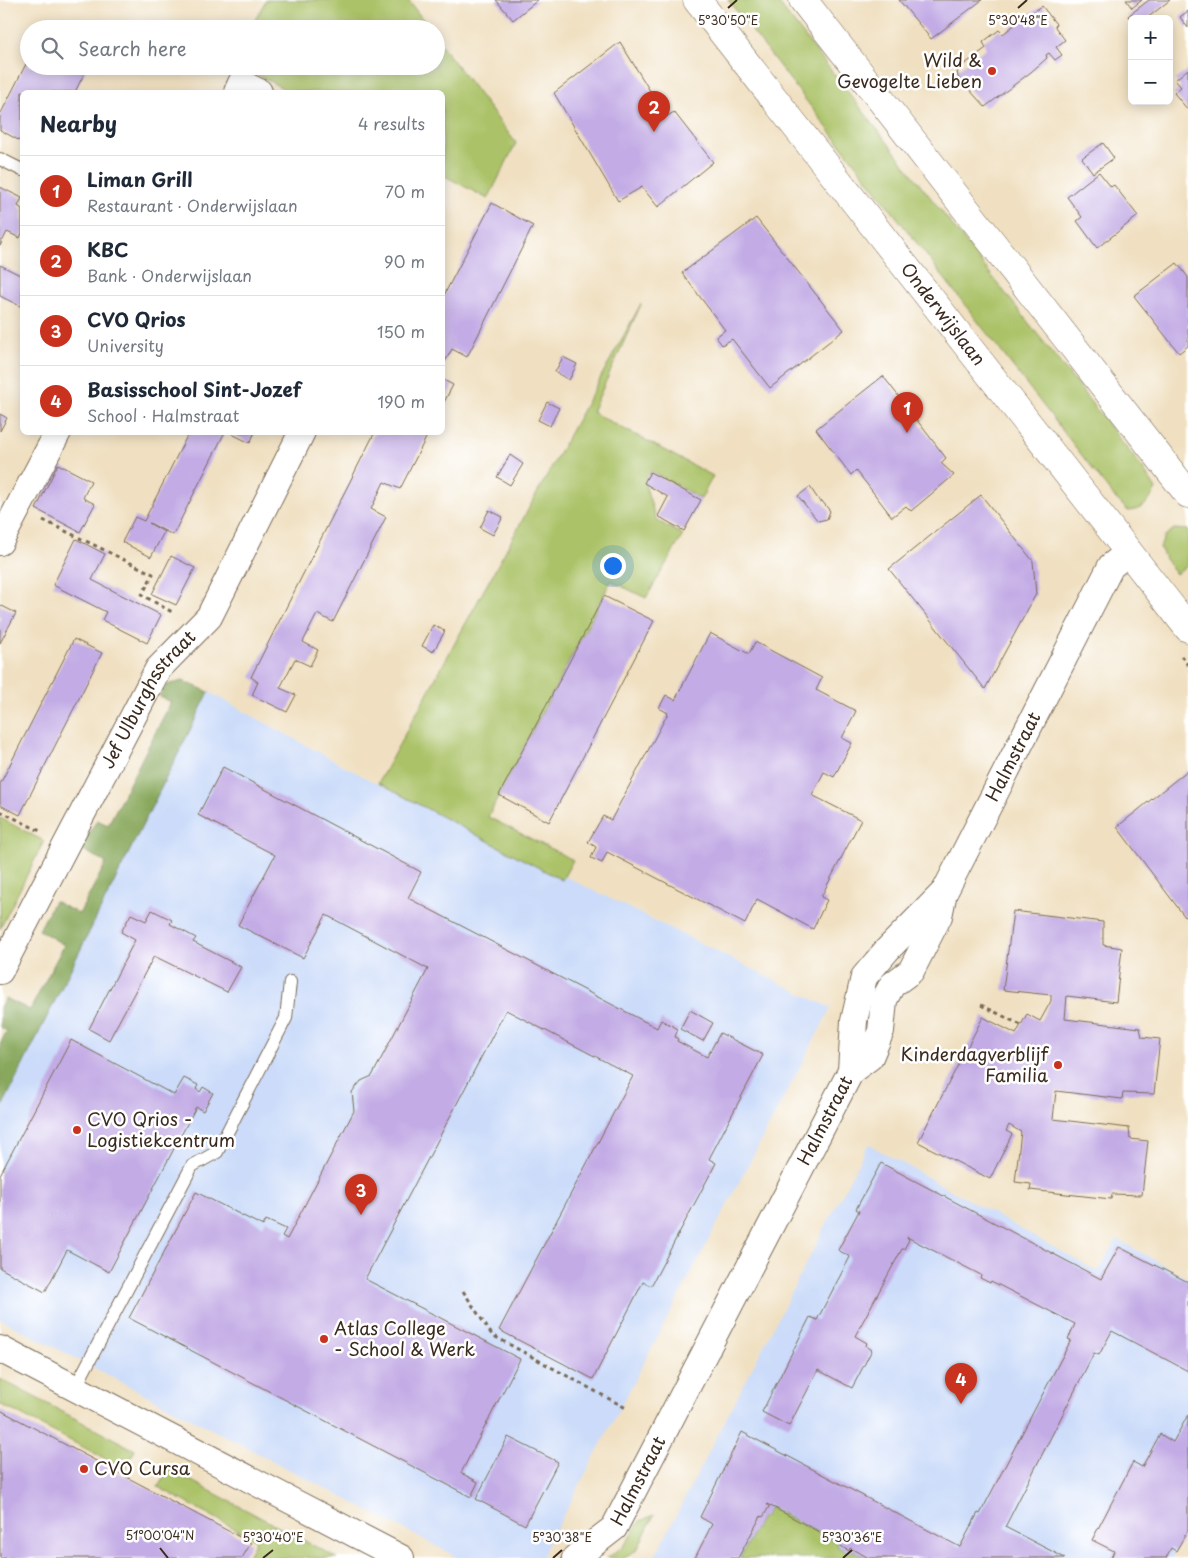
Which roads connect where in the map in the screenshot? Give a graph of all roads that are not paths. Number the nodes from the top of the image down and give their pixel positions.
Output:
1 (697, 0) edge
2 (803, 0) edge
3 (237, 90) edge
4 (255, 90) edge
5 (0, 159) edge
6 (20, 169) edge
7 (56, 435) edge
8 (300, 435) edge
9 (1188, 494) edge
10 (0, 542) edge
11 (1129, 552) junction
12 (1188, 628) edge
13 (0, 971) edge
14 (290, 982) dead end
15 (0, 1349) edge
16 (75, 1388) junction
17 (401, 1558) edge
18 (576, 1558) edge

1 - 11 main road, Onderwijslaan
2 - 9 main road
3 - 4 street
5 - 6 lane
7 - 10 street
8 - 13 street, Jef Ulburghsstraat
11 - 12 main road, Onderwijslaan
11 - 18 street, Halmstraat
14 - 16 lane
15 - 16 street
16 - 17 street

